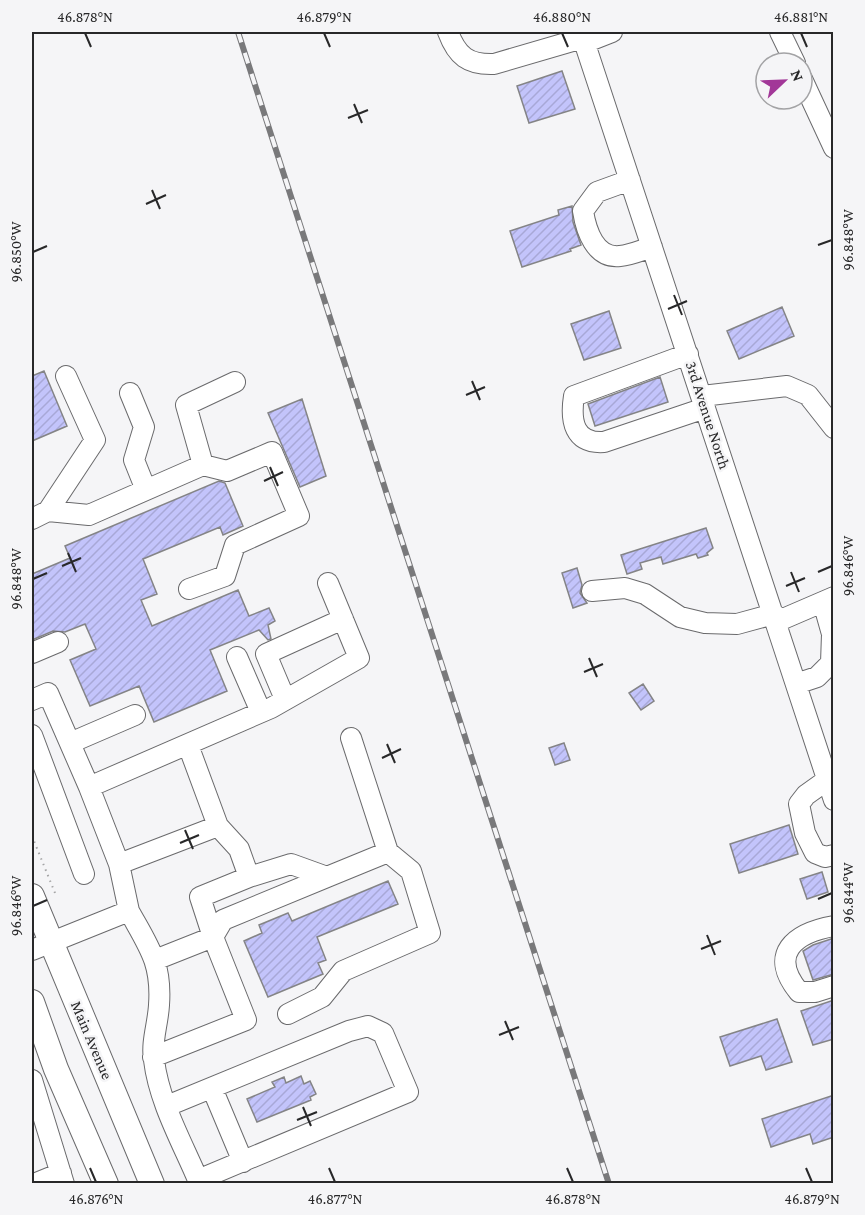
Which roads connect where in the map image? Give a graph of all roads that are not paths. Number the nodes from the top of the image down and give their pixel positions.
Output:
1 (448, 32) edge
2 (612, 32) edge
3 (780, 32) edge
4 (583, 38) edge
5 (789, 51) edge
6 (814, 99) edge
7 (828, 123) edge
8 (834, 148) edge
9 (630, 180) junction
10 (652, 247) junction
11 (688, 354) junction
12 (66, 376) dead end
13 (235, 382) dead end
14 (130, 393) dead end
15 (703, 402) junction
16 (834, 428) edge
17 (203, 465) junction
18 (146, 490) junction
19 (40, 515) edge
20 (328, 583) dead end
21 (189, 589) dead end
22 (592, 591) dead end
23 (828, 600) edge
24 (775, 618) junction
25 (343, 619) junction
26 (58, 642) dead end
27 (32, 653) edge
28 (237, 657) dead end
29 (796, 684) junction
30 (285, 699) junction
31 (32, 700) edge
32 (261, 712) junction
33 (135, 715) dead end
34 (32, 735) edge
35 (351, 738) dead end
36 (70, 743) junction
37 (188, 745) junction
38 (827, 780) junction
39 (88, 787) junction
40 (834, 800) edge
41 (218, 826) junction
42 (388, 852) junction
43 (834, 855) edge
44 (119, 864) junction
45 (84, 874) dead end
46 (249, 877) junction
47 (327, 877) junction
48 (43, 895) edge
49 (129, 911) junction
50 (834, 926) edge
51 (213, 937) junction
52 (41, 946) edge
53 (155, 960) junction
54 (834, 986) edge
55 (32, 1002) edge
56 (288, 1014) dead end
57 (153, 1057) junction
58 (212, 1088) junction
59 (33, 1092) edge
60 (167, 1106) junction
61 (243, 1161) junction
62 (63, 1178) edge
63 (200, 1182) edge
64 (34, 1184) edge
65 (106, 1184) edge
66 (152, 1184) edge

1 - 4 street
2 - 4 street
3 - 5 street
4 - 9 street, 3rd Avenue North
6 - 7 street
7 - 8 street
9 - 10 street, 3rd Avenue North
9 - 10 street
10 - 11 street, 3rd Avenue North
11 - 15 street, 3rd Avenue North
11 - 15 street
12 - 19 street
13 - 17 street
14 - 18 street
15 - 16 street
15 - 24 street, 3rd Avenue North
17 - 18 street
17 - 21 street
18 - 19 street
20 - 25 street
22 - 24 street
23 - 24 street
23 - 29 street
24 - 29 street, 3rd Avenue North
25 - 30 street
25 - 30 street
26 - 27 street
28 - 32 street
29 - 38 street, 3rd Avenue North
30 - 32 street
31 - 36 street
32 - 37 street
33 - 36 street
34 - 45 street
35 - 42 street
36 - 39 street
37 - 39 street
37 - 41 street
38 - 40 street, 3rd Avenue North
38 - 43 street
39 - 44 street
41 - 44 street
41 - 46 street
42 - 47 street
42 - 56 street
44 - 49 street
46 - 47 street
46 - 51 street
47 - 51 street
48 - 52 main road, Main Avenue
49 - 52 street
49 - 53 street
50 - 54 street
51 - 53 street
51 - 57 street
52 - 66 main road, Main Avenue
53 - 57 street
55 - 65 main road
57 - 60 street
58 - 60 street
58 - 61 street
58 - 61 street
59 - 62 street
60 - 63 street
61 - 63 street
62 - 64 street

